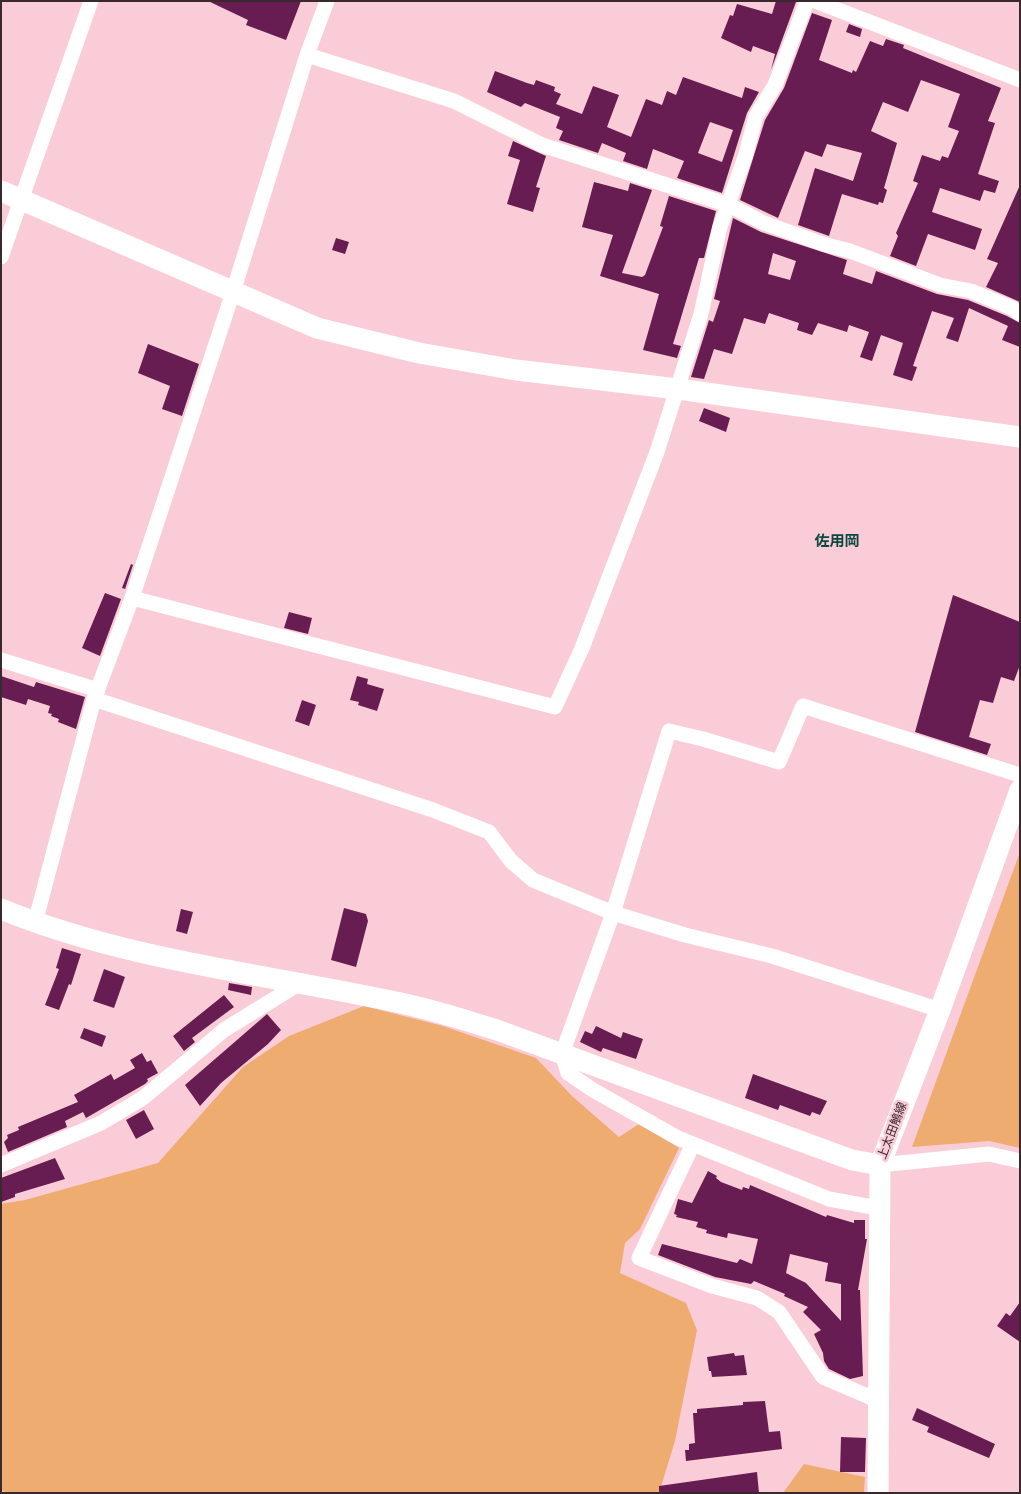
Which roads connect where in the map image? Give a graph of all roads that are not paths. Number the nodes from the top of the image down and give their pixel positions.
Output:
1 (90, 1) edge
2 (327, 1) edge
3 (807, 1) edge
4 (815, 1) edge
5 (306, 55) junction
6 (1020, 80) edge
7 (10, 195) edge
8 (729, 205) junction
9 (1, 257) edge
10 (233, 292) junction
11 (1020, 314) edge
12 (678, 389) junction
13 (1020, 436) edge
14 (132, 598) junction
15 (1, 660) edge
16 (96, 694) junction
17 (1020, 775) edge
18 (1020, 790) edge
19 (1, 909) edge
20 (614, 913) junction
21 (35, 922) junction
22 (300, 983) junction
23 (940, 1010) junction
24 (562, 1054) junction
25 (693, 1144) junction
26 (1020, 1161) edge
27 (1, 1165) edge
28 (880, 1165) junction
29 (878, 1208) junction
30 (878, 1402) junction
31 (878, 1493) edge

1 - 7 street
2 - 5 street
3 - 8 street
4 - 6 street
5 - 8 street
5 - 10 street
7 - 9 street
7 - 10 street
8 - 11 street
8 - 12 street
10 - 12 street
10 - 14 street
12 - 13 street
12 - 14 street
14 - 16 street
15 - 16 street
16 - 20 street
16 - 21 street
17 - 20 street
18 - 23 street, 上太田鵤線
19 - 21 street
20 - 23 street
20 - 24 street
21 - 22 street
22 - 24 street
22 - 27 street
23 - 28 street, 上太田鵤線
24 - 25 street
24 - 28 street
25 - 29 street
25 - 30 street
26 - 28 street
28 - 29 street, 上太田鵤線
29 - 30 street, 上太田鵤線
30 - 31 street, 上太田鵤線

